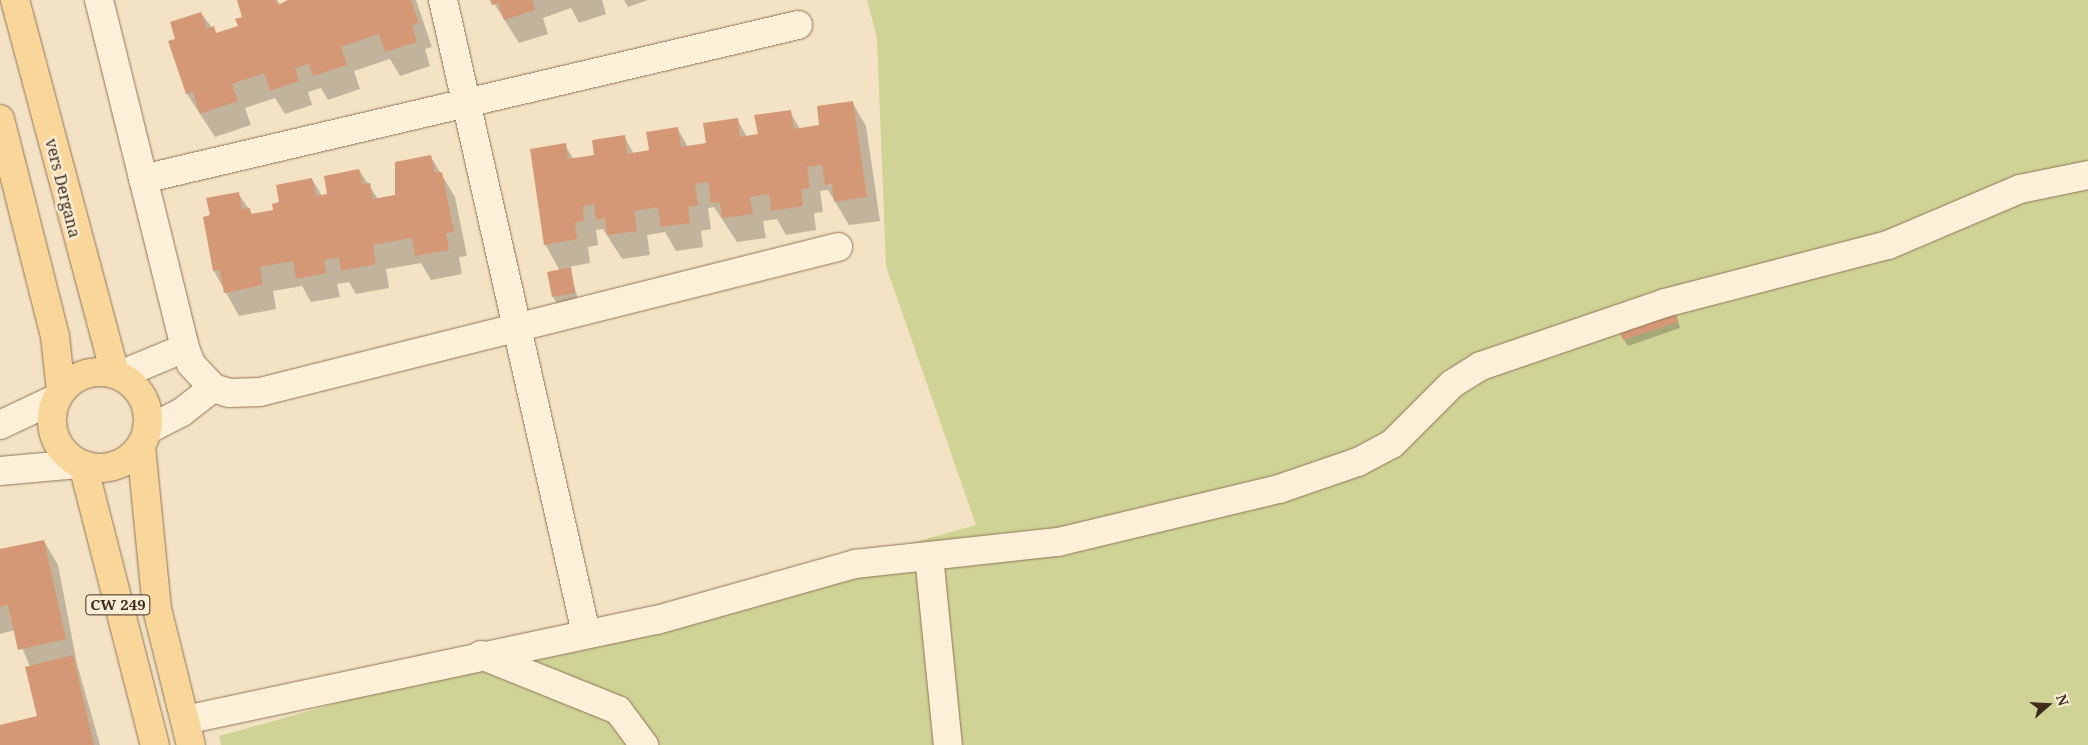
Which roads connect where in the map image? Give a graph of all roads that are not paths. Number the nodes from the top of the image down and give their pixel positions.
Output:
1 (15, 0) edge
2 (99, 0) edge
3 (443, 0) edge
4 (798, 25) dead end
5 (467, 102) junction
6 (0, 119) edge
7 (2088, 175) edge
8 (143, 179) junction
9 (838, 247) dead end
10 (517, 326) junction
11 (185, 348) junction
12 (118, 375) junction
13 (213, 388) junction
14 (59, 395) junction
15 (0, 425) edge
16 (144, 438) junction
17 (81, 465) junction
18 (0, 471) edge
19 (929, 556) junction
20 (586, 633) junction
21 (481, 655) junction
22 (188, 733) edge
23 (155, 745) edge
24 (644, 745) edge
25 (948, 745) edge

1 - 12 main road, vers Dergana
2 - 8 street
3 - 5 street
4 - 5 street
5 - 8 street
5 - 10 street
6 - 14 main road
7 - 19 street
8 - 11 street
9 - 10 street
10 - 13 street
10 - 20 street
11 - 12 street
11 - 13 street
12 - 14 main road
12 - 16 main road
13 - 16 street
14 - 15 street
14 - 17 main road
16 - 17 main road
16 - 22 main road
17 - 18 street
17 - 23 main road, CW 249
19 - 20 street
19 - 25 street
20 - 21 street
21 - 22 street
21 - 24 street

